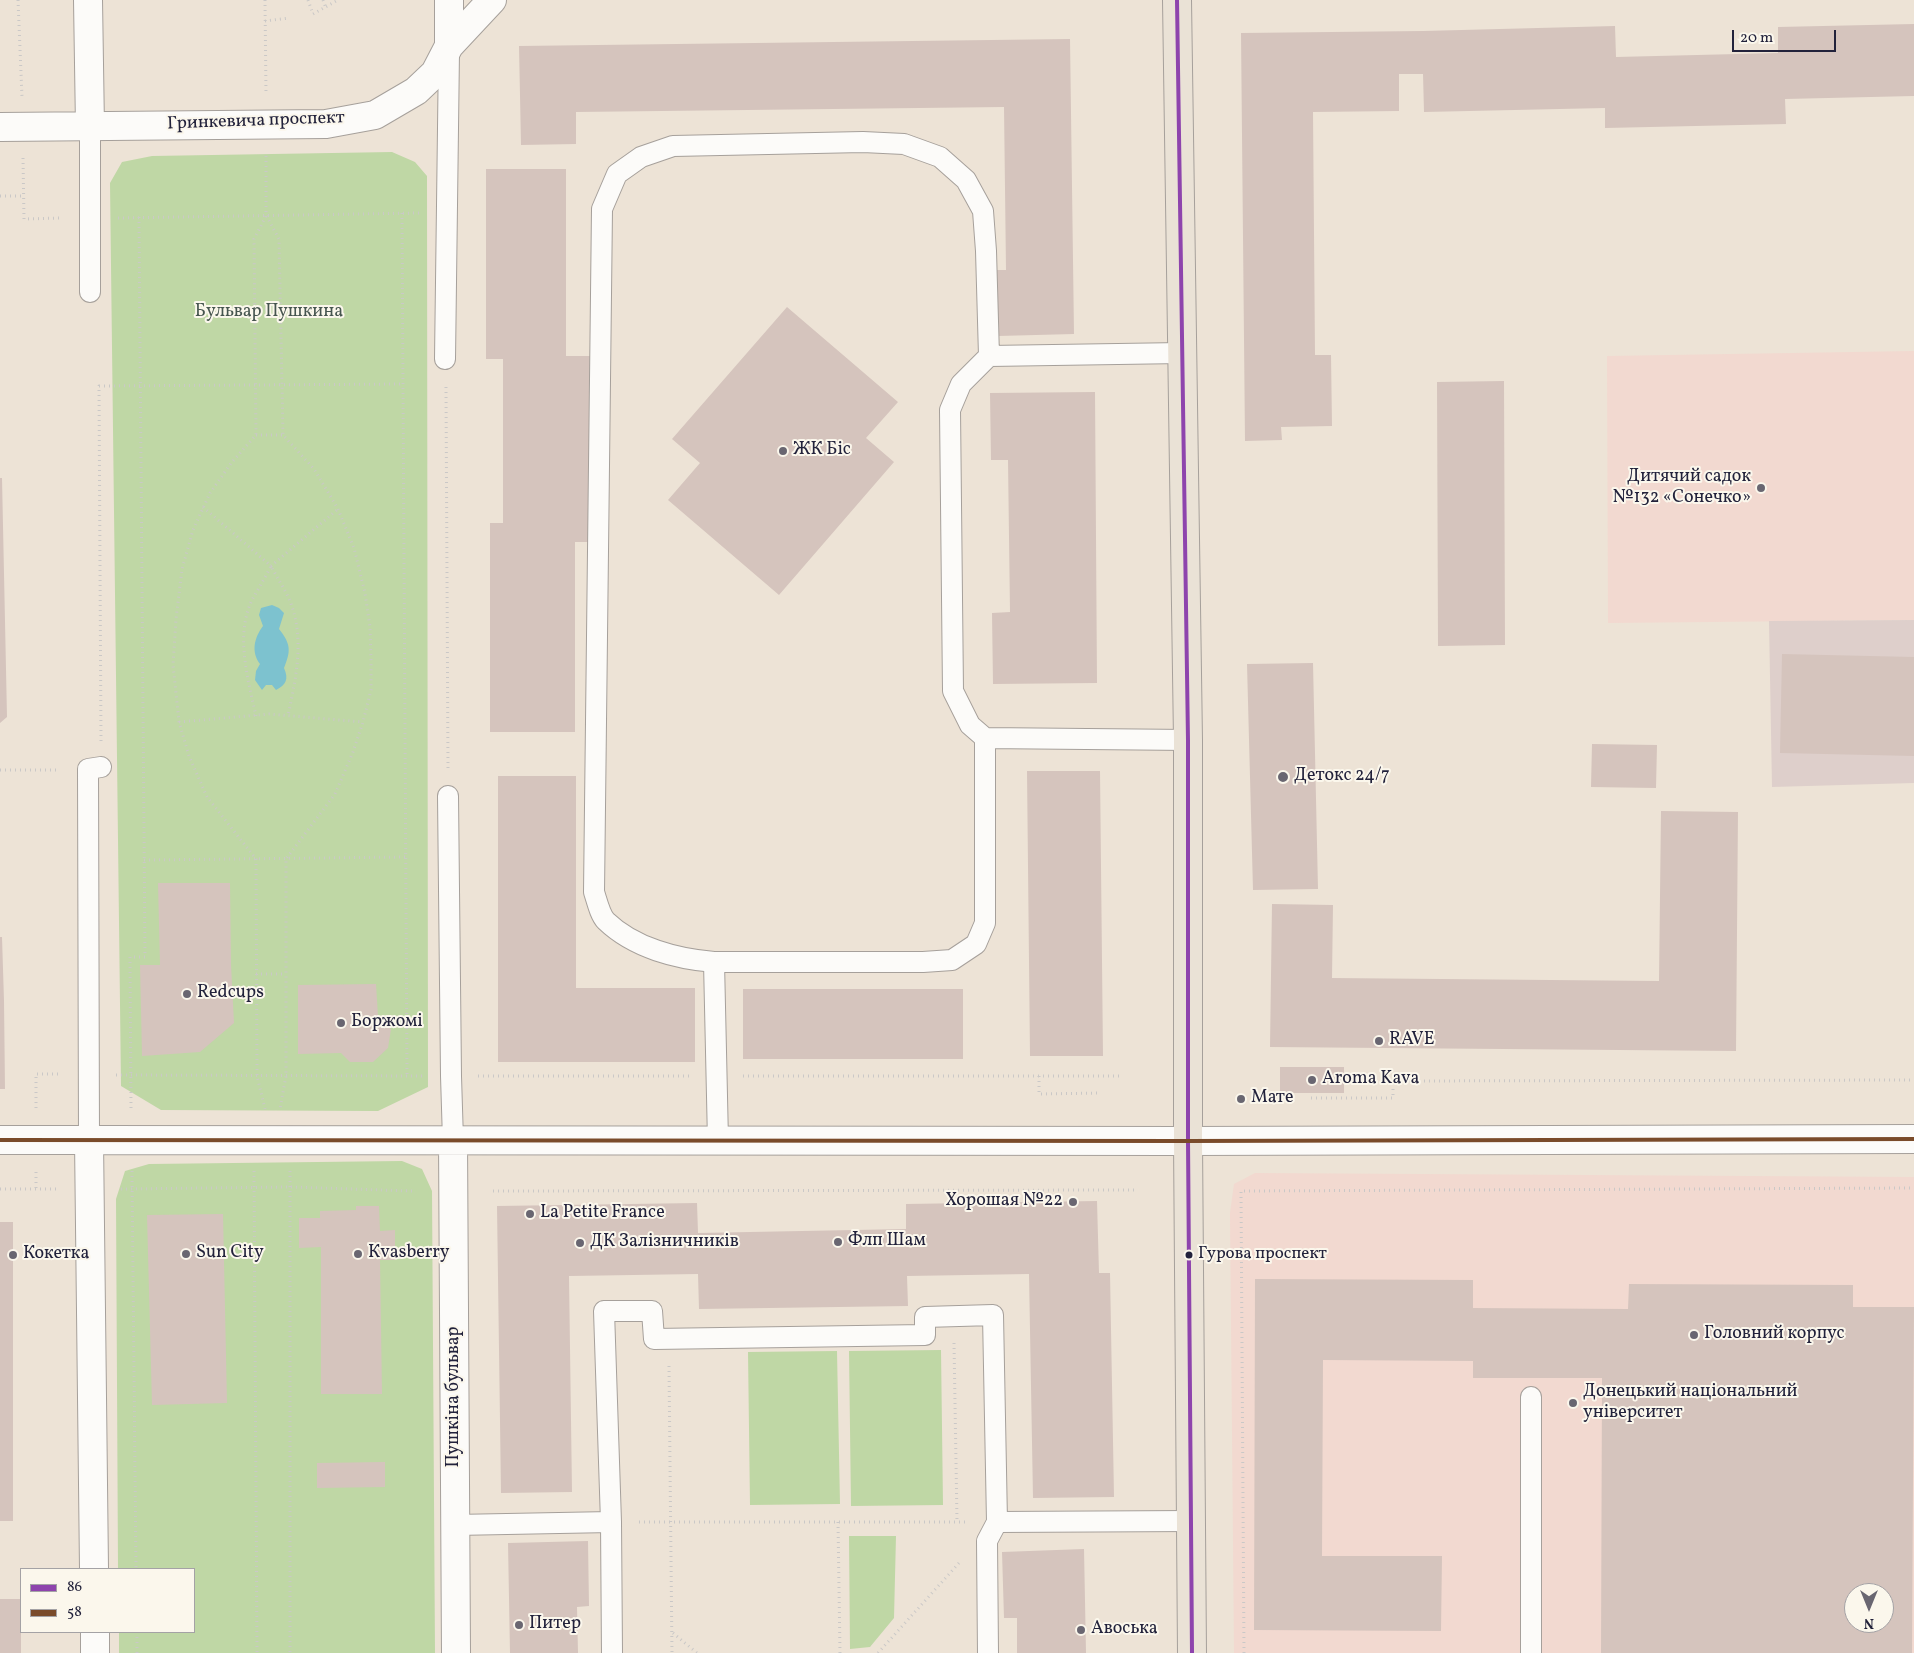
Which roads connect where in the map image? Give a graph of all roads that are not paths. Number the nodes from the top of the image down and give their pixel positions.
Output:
1 (88, 0) edge
2 (448, 0) edge
3 (492, 0) edge
4 (1177, 0) edge
5 (449, 46) junction
6 (11, 127) edge
7 (90, 127) junction
8 (90, 292) dead end
9 (1182, 353) junction
10 (989, 356) junction
11 (445, 358) road end
12 (985, 738) junction
13 (1188, 740) junction
14 (95, 768) road end
15 (448, 796) road end
16 (714, 962) junction
17 (1914, 1139) edge
18 (0, 1140) edge
19 (89, 1140) junction
20 (454, 1140) junction
21 (718, 1141) junction
22 (1188, 1141) junction
23 (1531, 1397) dead end
24 (1192, 1521) junction
25 (611, 1522) junction
26 (997, 1522) junction
27 (455, 1525) junction
28 (94, 1568) edge
29 (94, 1633) edge
30 (95, 1653) edge
31 (456, 1653) edge
32 (612, 1653) edge
33 (988, 1653) edge
34 (1193, 1653) edge
35 (1531, 1653) edge

1 - 7 street
2 - 5 street
3 - 5 street, Гринкевича проспект
4 - 9 main road
5 - 7 street, Гринкевича проспект
5 - 11 lane
6 - 7 street, Гринкевича проспект
7 - 8 lane
9 - 10 lane
9 - 13 main road
10 - 12 lane
10 - 16 lane
12 - 13 lane
12 - 16 lane
13 - 22 main road
14 - 19 lane
15 - 20 lane
16 - 21 lane
17 - 22 street
18 - 19 street
19 - 20 street
19 - 28 street
20 - 21 street
20 - 27 street, Пушкіна бульвар
21 - 22 street
22 - 24 main road
23 - 35 lane
24 - 26 lane
24 - 34 main road
25 - 26 lane
25 - 27 lane
25 - 32 lane
26 - 33 lane
27 - 31 street, Пушкіна бульвар
29 - 30 street

